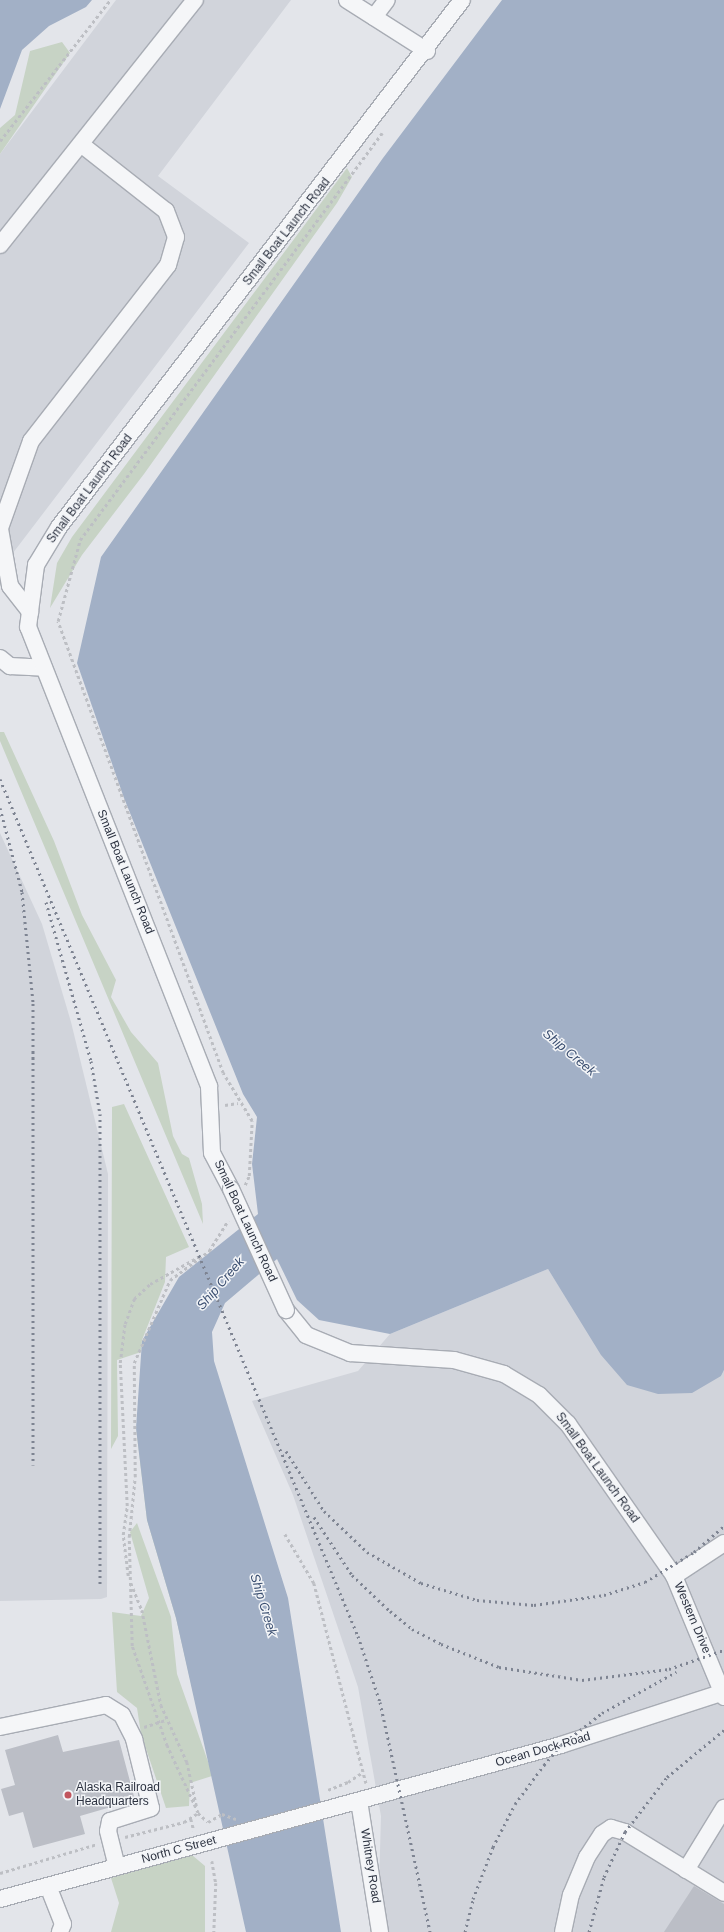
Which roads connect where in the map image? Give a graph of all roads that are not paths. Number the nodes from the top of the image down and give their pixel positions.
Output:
1 (195, 0) edge
2 (347, 0) edge
3 (387, 0) edge
4 (462, 0) edge
5 (374, 17) junction
6 (426, 50) junction
7 (81, 144) junction
8 (0, 245) edge
9 (0, 528) edge
10 (30, 612) junction
11 (0, 658) edge
12 (44, 668) junction
13 (724, 1543) edge
14 (674, 1576) junction
15 (723, 1694) edge
16 (0, 1727) edge
17 (359, 1793) junction
18 (724, 1808) edge
19 (117, 1867) junction
20 (686, 1870) junction
21 (48, 1886) junction
22 (724, 1893) edge
23 (0, 1899) edge
24 (60, 1932) edge
25 (380, 1932) edge
26 (563, 1932) edge

1 - 7 street
2 - 5 street
3 - 5 street
4 - 6 street, Small Boat Launch Road
5 - 6 street
6 - 10 street, Small Boat Launch Road
7 - 8 street
7 - 9 street
9 - 10 street
10 - 12 street, Small Boat Launch Road
11 - 12 street
12 - 14 street, Small Boat Launch Road, bridge
13 - 14 street, Western Drive
14 - 15 street, Western Drive
15 - 17 street, Ocean Dock Road
16 - 19 street
17 - 19 street, North C Street
17 - 25 street, Whitney Road
18 - 20 street
19 - 21 street, North C Street
20 - 22 street
20 - 26 street
21 - 23 street, North C Street
21 - 24 street

